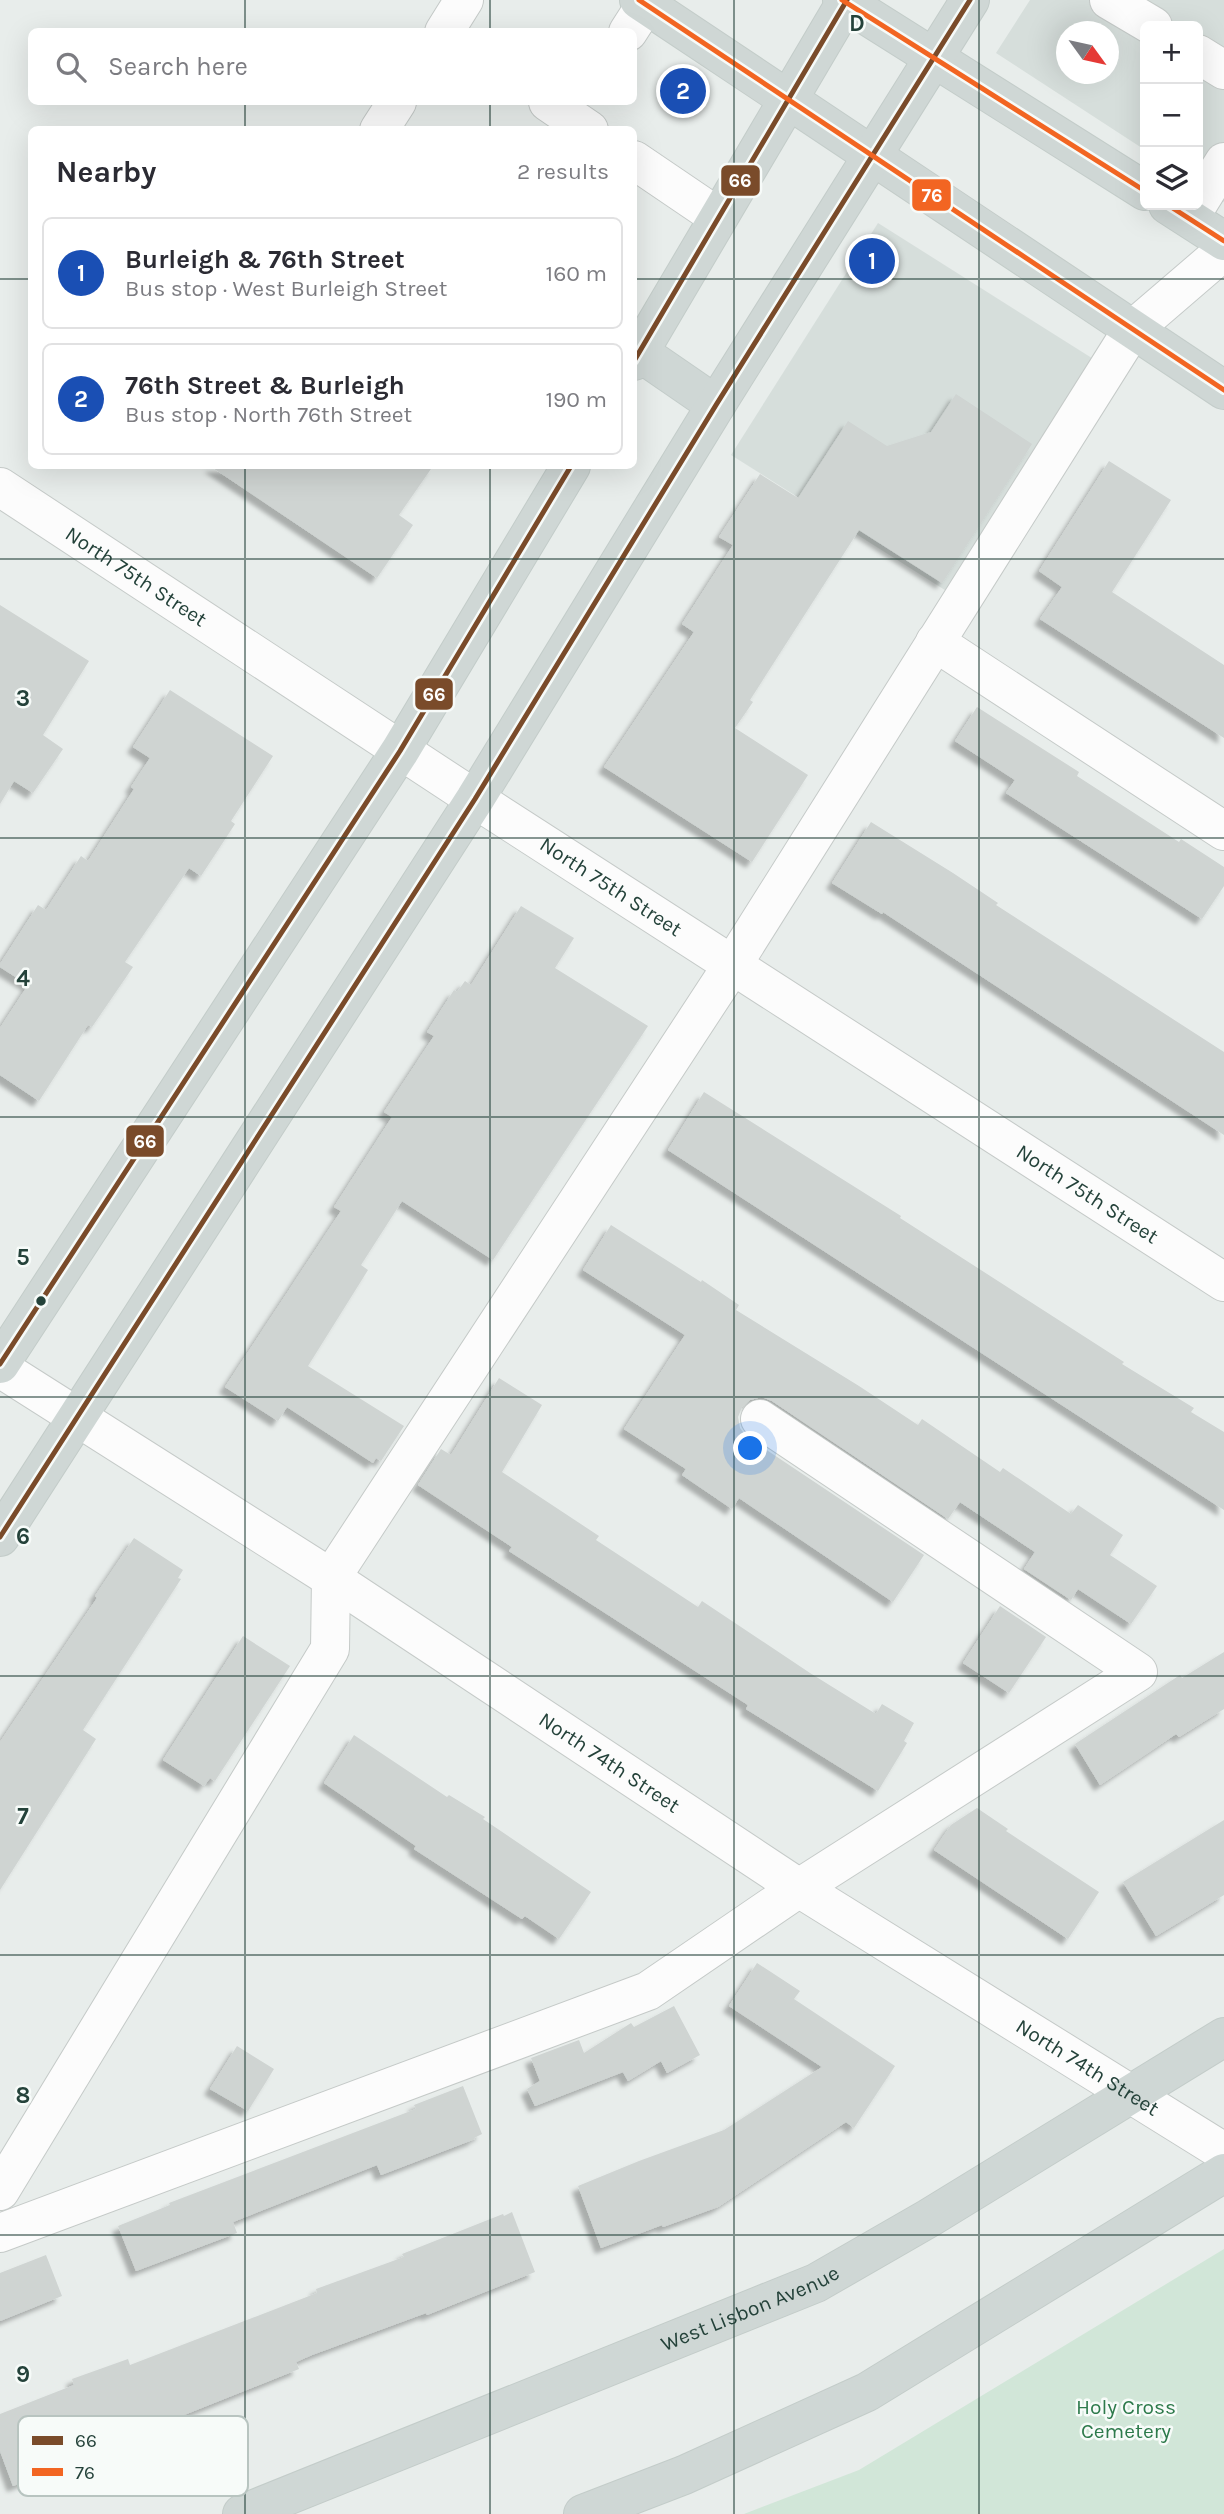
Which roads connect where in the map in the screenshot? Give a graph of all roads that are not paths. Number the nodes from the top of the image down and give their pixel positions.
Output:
1 (464, 0) edge
2 (970, 0) edge
3 (1109, 0) edge
4 (845, 1) edge
5 (638, 12) edge
6 (1145, 21) edge
7 (446, 28) edge
8 (934, 57) junction
9 (1203, 57) edge
10 (1224, 69) edge
11 (787, 100) junction
12 (395, 105) edge
13 (382, 126) edge
14 (872, 155) junction
15 (637, 162) edge
16 (1224, 162) edge
17 (1140, 188) edge
18 (1203, 189) edge
19 (1190, 210) edge
20 (718, 217) junction
21 (1224, 241) edge
22 (1224, 251) edge
23 (1132, 330) junction
24 (637, 351) edge
25 (637, 355) edge
26 (1224, 390) edge
27 (716, 405) junction
28 (569, 469) edge
29 (0, 487) edge
30 (935, 642) junction
31 (400, 751) junction
32 (475, 799) junction
33 (1224, 831) edge
34 (733, 964) junction
35 (1224, 1282) edge
36 (0, 1366) edge
37 (77, 1417) junction
38 (760, 1419) dead end
39 (0, 1536) edge
40 (331, 1578) junction
41 (799, 1888) junction
42 (1224, 2037) edge
43 (1130, 2095) junction
44 (1224, 2152) edge
45 (1224, 2174) edge
46 (0, 2191) edge
47 (0, 2233) edge
48 (242, 2514) edge
49 (583, 2514) edge

1 - 7 street
2 - 8 main road
3 - 6 street
4 - 8 main road
4 - 11 main road
5 - 11 main road
8 - 14 main road
8 - 17 main road
9 - 10 street
11 - 14 main road
11 - 20 main road
12 - 13 street
14 - 23 main road
14 - 27 main road
15 - 20 street
16 - 18 street
19 - 21 main road
20 - 24 main road
22 - 23 street
23 - 26 main road
23 - 30 street
25 - 27 main road
27 - 32 main road
28 - 31 main road
29 - 31 street, North 75th Street
30 - 33 street
30 - 34 street
31 - 32 street, North 75th Street
31 - 36 main road
32 - 34 street, North 75th Street
32 - 37 main road
34 - 35 street, North 75th Street
34 - 40 street
36 - 37 street, North 74th Street
37 - 39 main road
37 - 40 street, North 74th Street
38 - 41 street
40 - 41 street, North 74th Street
40 - 46 street
41 - 43 street, North 74th Street
41 - 47 street
42 - 43 main road, West Lisbon Avenue
43 - 44 street, North 74th Street
43 - 48 main road, West Lisbon Avenue
45 - 49 main road

